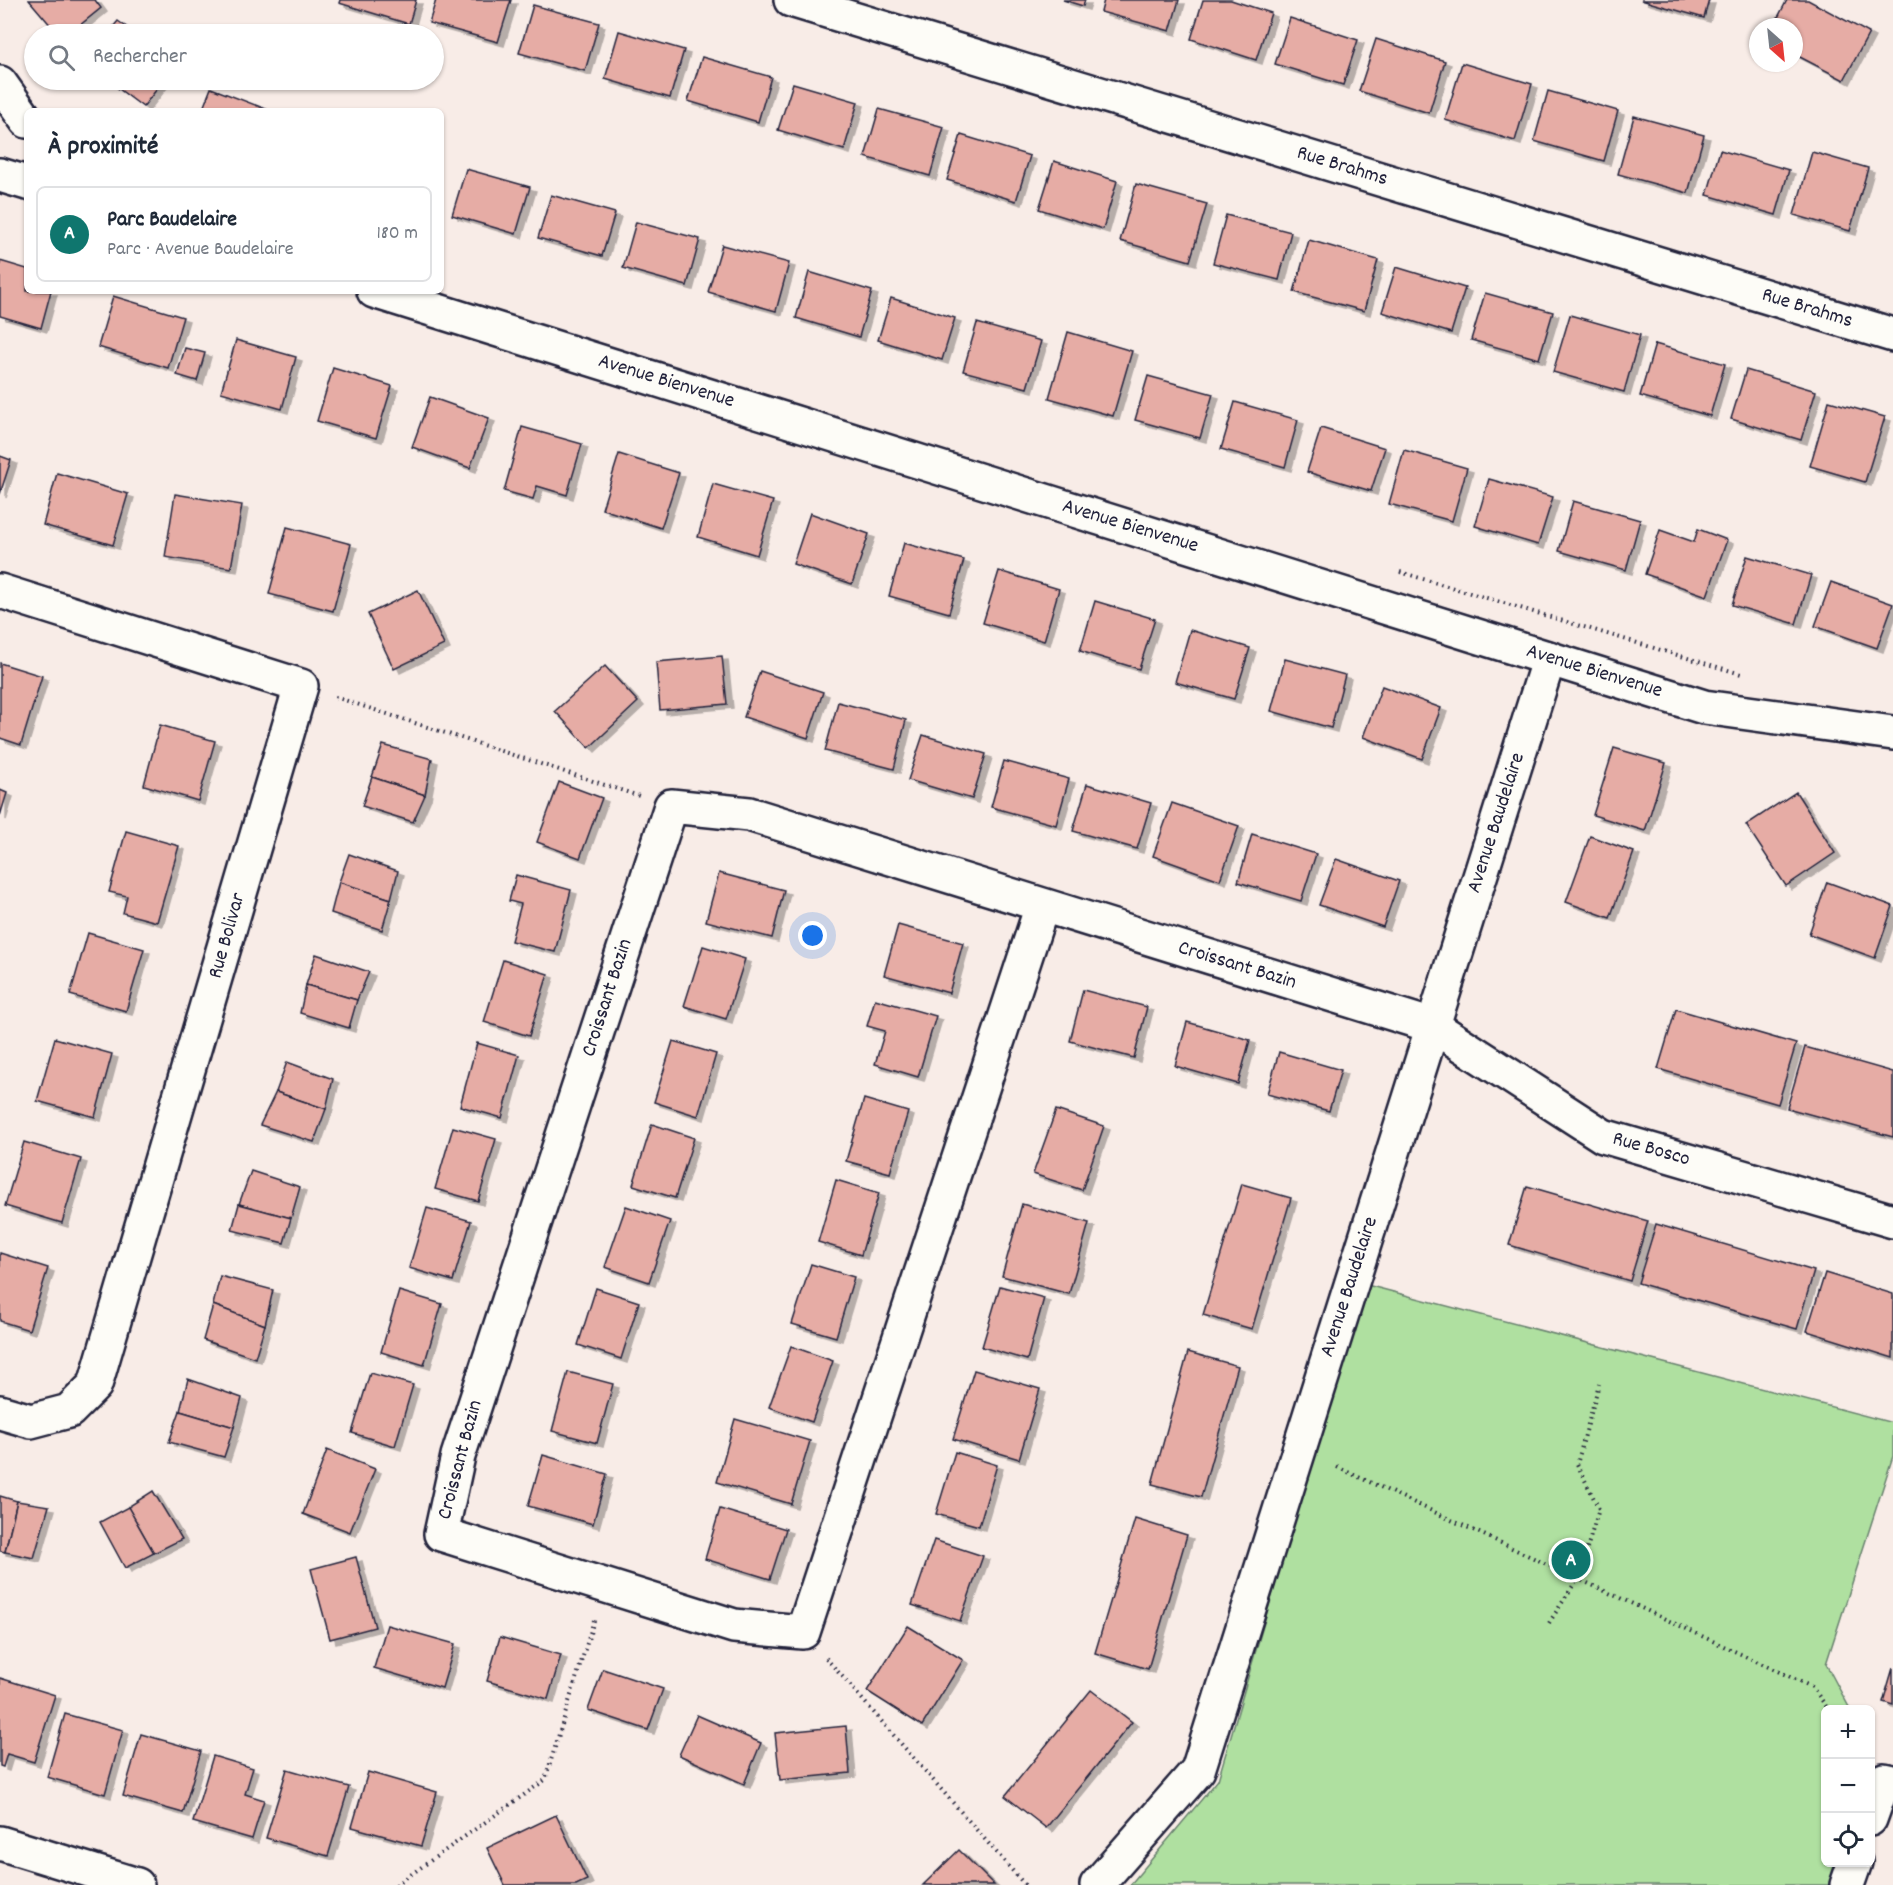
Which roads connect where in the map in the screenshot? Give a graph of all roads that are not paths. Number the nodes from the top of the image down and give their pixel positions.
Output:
1 (791, 0) edge
2 (0, 83) edge
3 (24, 117) edge
4 (0, 175) edge
5 (24, 182) edge
6 (384, 294) edge
7 (1893, 335) edge
8 (0, 591) edge
9 (1549, 658) junction
10 (1893, 733) edge
11 (1042, 906) junction
12 (1433, 1026) junction
13 (1893, 1221) edge
14 (0, 1412) edge
15 (1893, 1782) edge
16 (1872, 1813) edge
17 (0, 1843) edge
18 (1854, 1867) edge
19 (137, 1885) edge
20 (1097, 1885) edge
21 (1847, 1885) edge

1 - 7 street, Rue Brahms
2 - 3 street
4 - 5 street
6 - 9 street, Avenue Bienvenue
8 - 14 street, Rue Bolivar
9 - 10 street, Avenue Bienvenue
9 - 12 street, Avenue Baudelaire
11 - 11 street, Croissant Bazin
11 - 12 street, Croissant Bazin
12 - 13 street, Rue Bosco
12 - 20 street, Avenue Baudelaire
15 - 16 street
17 - 19 street
18 - 21 street

